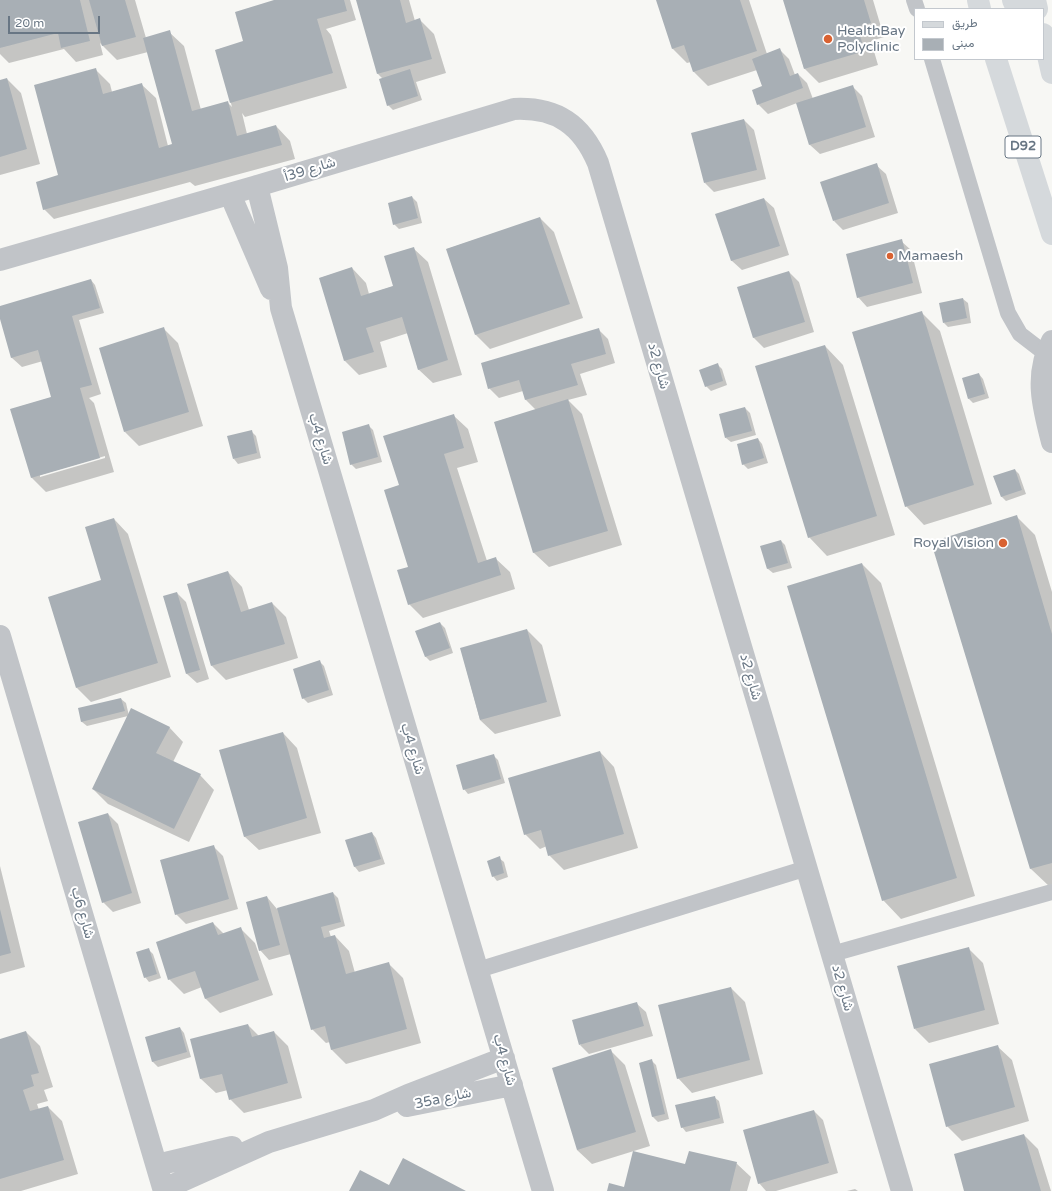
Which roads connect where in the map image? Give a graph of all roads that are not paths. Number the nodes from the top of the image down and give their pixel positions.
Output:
1 (1044, 38) edge
2 (932, 60) edge
3 (996, 60) edge
4 (1039, 60) edge
5 (1052, 73) edge
6 (1052, 87) edge
7 (598, 163) joint
8 (257, 186) junction
9 (230, 194) junction
10 (1052, 234) edge
11 (0, 260) edge
12 (281, 308) junction
13 (1049, 348) edge
14 (1052, 442) edge
15 (0, 636) edge
16 (807, 868) junction
17 (1052, 892) edge
18 (832, 954) junction
19 (478, 970) junction
20 (504, 1058) junction
21 (512, 1085) junction
22 (374, 1110) junction
23 (269, 1142) junction
24 (157, 1165) junction
25 (164, 1190) edge
26 (543, 1191) edge
27 (902, 1191) edge

1 - 5 main road
2 - 13 lane
3 - 10 main road, D92
4 - 6 main road
7 - 8 street, شارع 39أ
7 - 16 street, شارع 2د
8 - 9 street, شارع 39أ
8 - 12 street, شارع 4ب
9 - 11 street, شارع 39أ
9 - 12 street, شارع 4ب
12 - 19 street, شارع 4ب
13 - 14 street
15 - 24 street, شارع 6ب
16 - 18 street, شارع 2د
16 - 19 lane
17 - 18 lane
18 - 27 street, شارع 2د
19 - 20 street, شارع 4ب
20 - 21 street, شارع 4ب
20 - 22 street, 35a شارع
21 - 22 street, 35a شارع
21 - 26 street, شارع 4ب
22 - 23 street, 35a شارع
23 - 24 street, 35a شارع
23 - 25 street, 35a شارع
24 - 25 street, شارع 6ب

